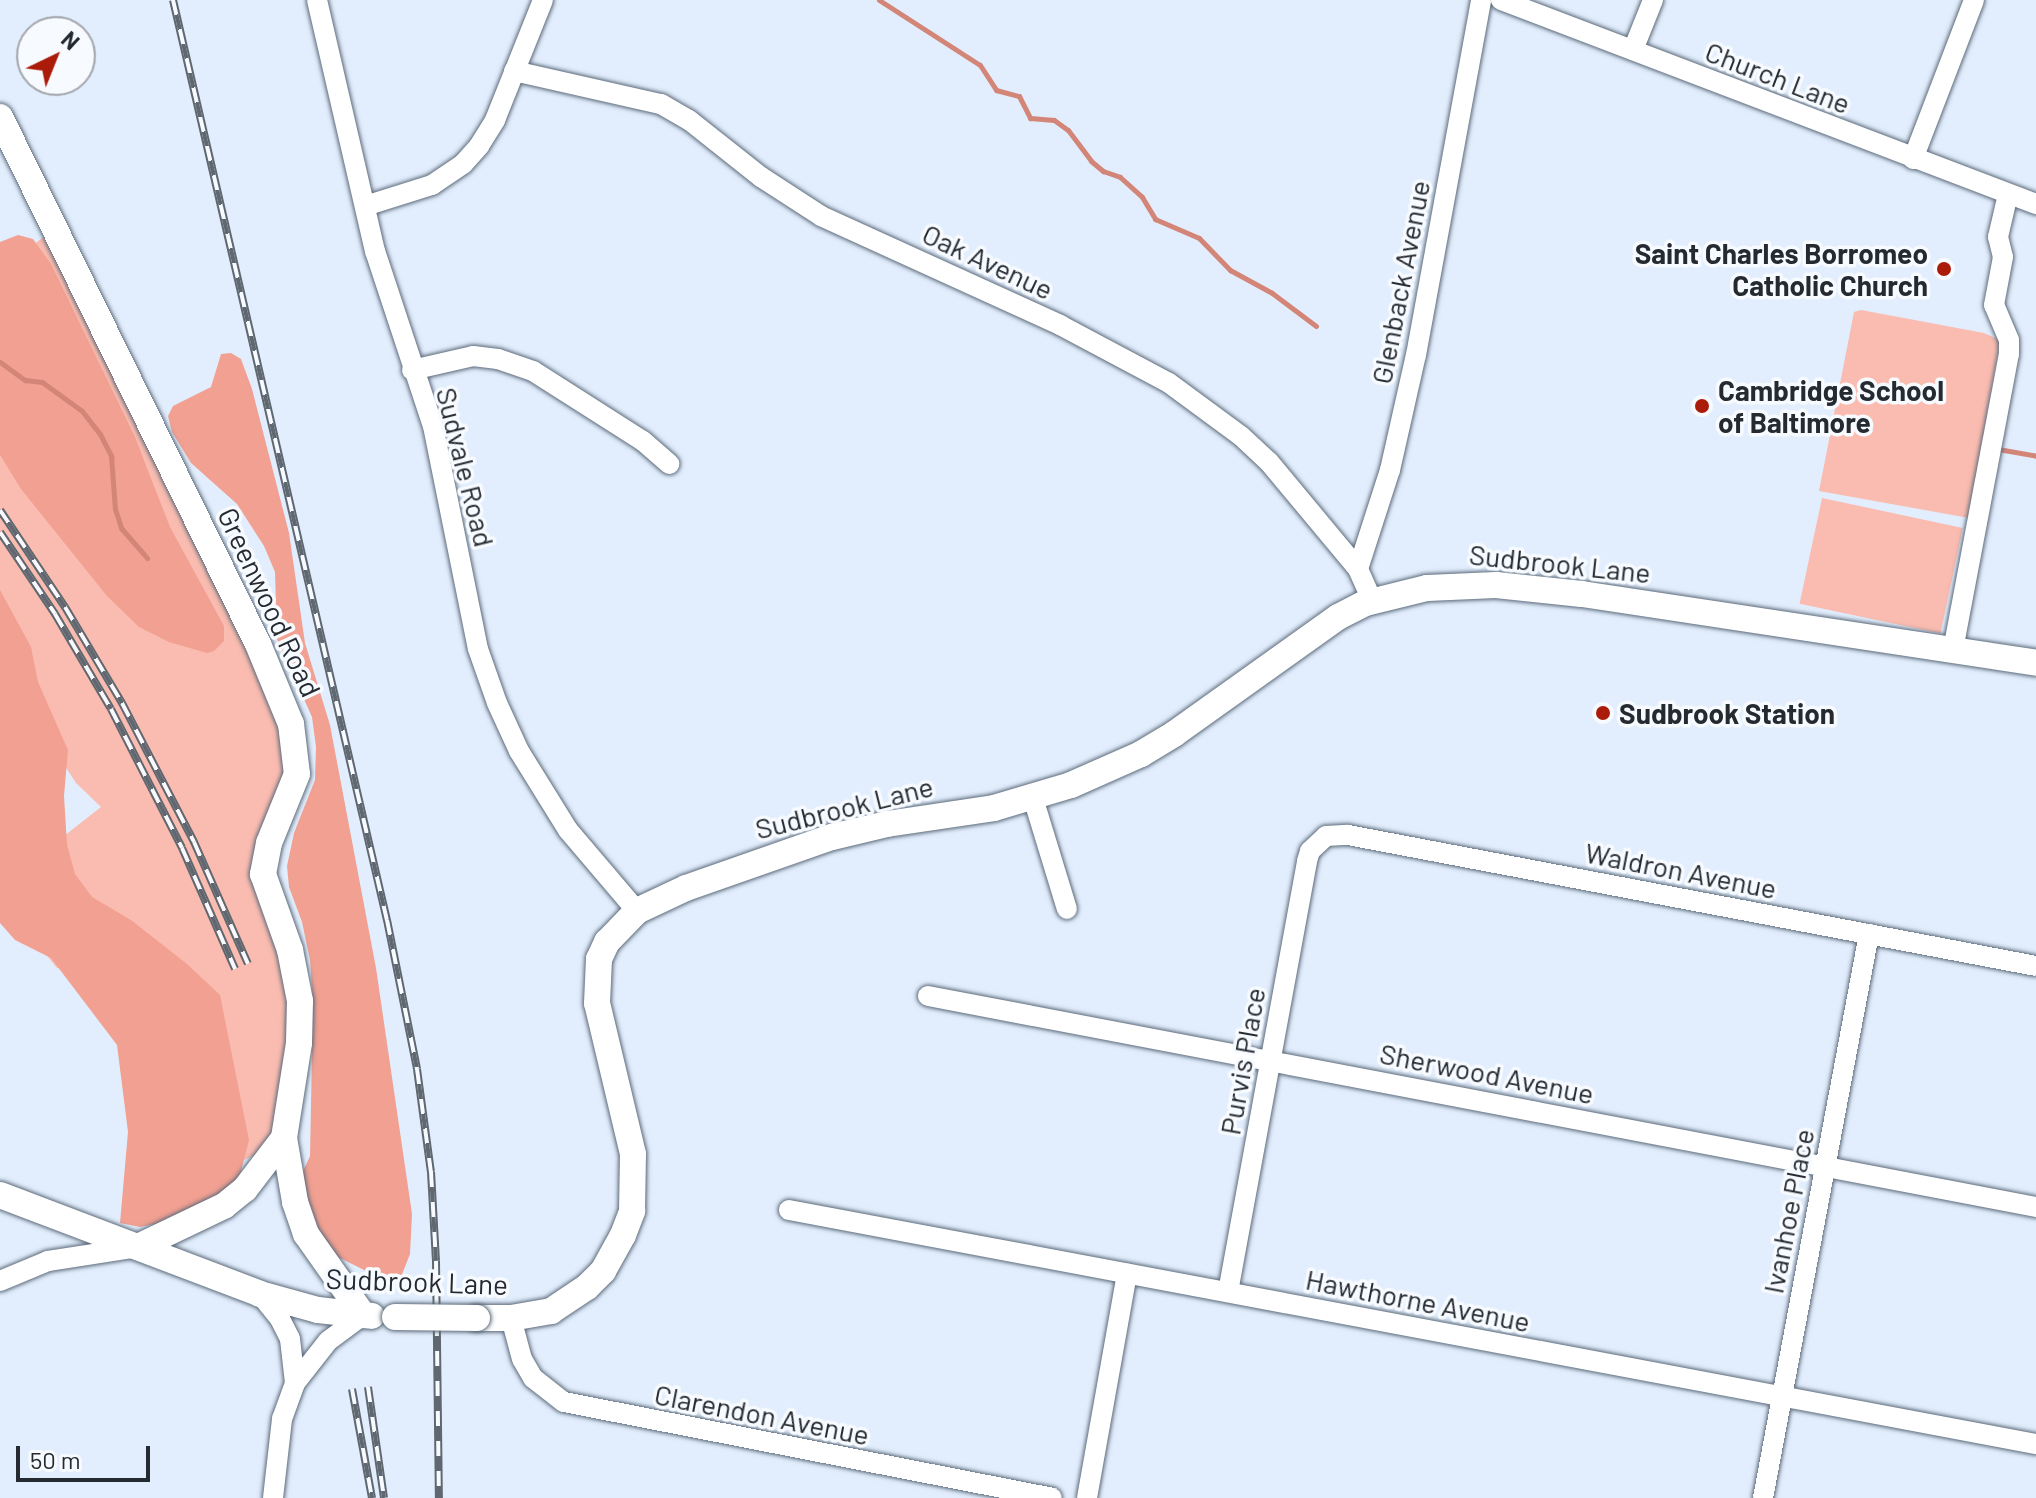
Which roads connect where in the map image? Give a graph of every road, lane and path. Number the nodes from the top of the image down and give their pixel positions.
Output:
1 (317, 0) edge
2 (543, 0) edge
3 (1481, 0) edge
4 (1501, 0) edge
5 (1653, 0) edge
6 (1974, 0) edge
7 (1633, 50) junction
8 (514, 71) junction
9 (0, 117) edge
10 (1913, 159) junction
11 (2008, 194) junction
12 (2036, 204) edge
13 (365, 206) junction
14 (412, 370) junction
15 (669, 464) dead end
16 (1358, 569) junction
17 (1372, 601) junction
18 (1953, 650) junction
19 (2036, 663) edge
20 (1033, 798) junction
21 (1317, 842) joint
22 (1067, 909) dead end
23 (637, 911) junction
24 (1869, 934) junction
25 (2036, 966) edge
26 (928, 996) dead end
27 (1270, 1060) junction
28 (284, 1138) junction
29 (1825, 1165) junction
30 (0, 1195) edge
31 (2036, 1207) edge
32 (789, 1210) dead end
33 (138, 1247) junction
34 (1127, 1274) junction
35 (0, 1281) edge
36 (1228, 1292) junction
37 (260, 1294) junction
38 (363, 1315) junction
39 (511, 1318) junction
40 (295, 1383) junction
41 (1781, 1397) junction
42 (2036, 1444) edge
43 (273, 1498) edge
44 (1052, 1498) edge
45 (1087, 1498) edge
46 (1763, 1498) edge

1 - 13 street, Sudvale Road
2 - 8 street
3 - 16 street, Glenback Avenue
4 - 7 street, Church Lane
5 - 7 street
6 - 10 street
7 - 10 street, Church Lane
8 - 13 street
8 - 16 street, Oak Avenue
9 - 28 street, Greenwood Road
10 - 11 street, Church Lane
11 - 12 street, Church Lane
11 - 18 street
13 - 14 street, Sudvale Road
14 - 15 street
14 - 23 street, Sudvale Road
16 - 17 street, Oak Avenue
17 - 18 street, Sudbrook Lane
17 - 20 street, Sudbrook Lane
18 - 19 street, Sudbrook Lane
20 - 22 street
20 - 23 street, Sudbrook Lane
21 - 24 street, Waldron Avenue
21 - 27 street, Purvis Place
23 - 39 street, Sudbrook Lane
24 - 25 street, Waldron Avenue
24 - 29 street, Ivanhoe Place
26 - 27 street, Sherwood Avenue
27 - 29 street, Sherwood Avenue
27 - 36 street, Purvis Place
28 - 33 street
28 - 38 street, Greenwood Road
29 - 31 street, Sherwood Avenue
29 - 41 street, Ivanhoe Place
30 - 33 street, Sudbrook Lane
32 - 34 street, Hawthorne Avenue
33 - 35 street
33 - 37 street, Sudbrook Lane
34 - 36 street, Hawthorne Avenue
34 - 45 street
36 - 41 street, Hawthorne Avenue
37 - 38 street, Sudbrook Lane
37 - 40 street
38 - 39 street, Sudbrook Lane, bridge
38 - 40 street
39 - 44 street, Clarendon Avenue
40 - 43 street
41 - 42 street, Hawthorne Avenue
41 - 46 street, Ivanhoe Place

